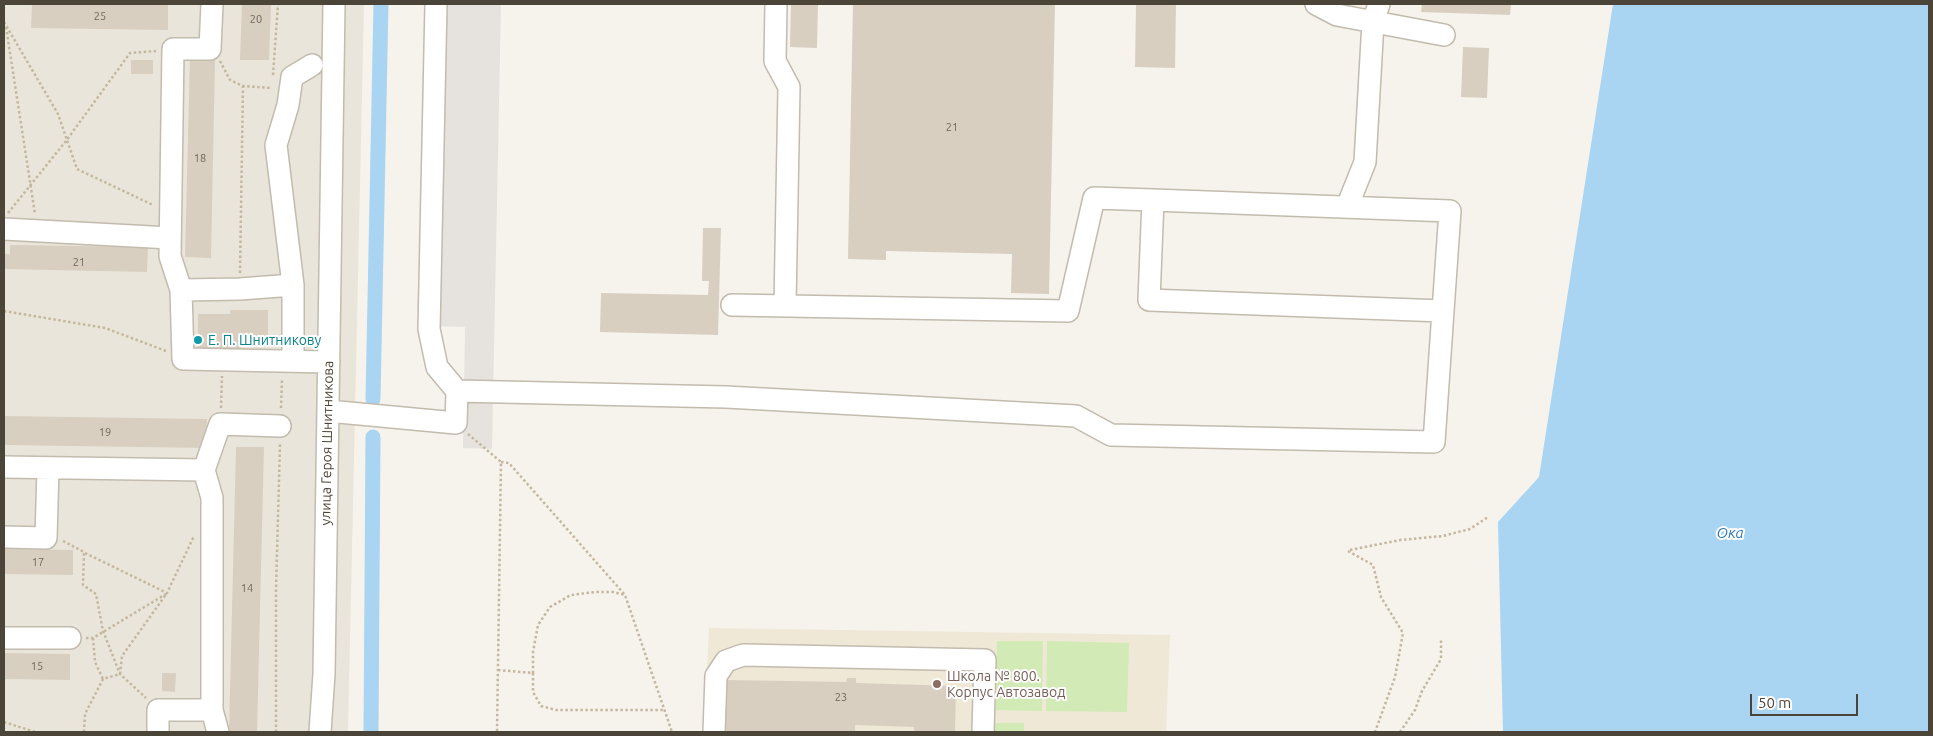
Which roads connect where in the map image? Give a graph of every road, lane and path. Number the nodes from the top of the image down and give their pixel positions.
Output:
1 (212, 4) edge
2 (278, 4) edge
3 (334, 4) edge
4 (436, 4) edge
5 (776, 4) edge
6 (1316, 4) edge
7 (1376, 13) edge
8 (4, 22) edge
9 (6, 26) junction
10 (1444, 35) dead end
11 (172, 49) junction
12 (203, 49) junction
13 (312, 66) dead end
14 (273, 78) dead end
15 (243, 86) junction
16 (272, 88) dead end
17 (66, 141) junction
18 (32, 184) junction
19 (1153, 200) junction
20 (1347, 207) junction
21 (170, 213) junction
22 (4, 218) edge
23 (4, 229) edge
24 (37, 232) junction
25 (170, 238) junction
26 (293, 285) junction
27 (240, 289) junction
28 (181, 290) junction
29 (732, 305) dead end
30 (785, 306) junction
31 (4, 311) edge
32 (1443, 311) junction
33 (183, 359) junction
34 (222, 360) junction
35 (293, 362) junction
36 (329, 362) junction
37 (456, 391) junction
38 (328, 412) junction
39 (456, 423) junction
40 (220, 424) junction
41 (280, 426) dead end
42 (501, 462) junction
43 (4, 467) edge
44 (48, 468) junction
45 (204, 470) junction
46 (278, 506) dead end
47 (1488, 517) dead end
48 (196, 532) dead end
49 (4, 537) edge
50 (46, 538) junction
51 (84, 552) junction
52 (167, 593) junction
53 (625, 595) junction
54 (103, 631) junction
55 (4, 638) edge
56 (70, 638) joint
57 (93, 638) junction
58 (1441, 639) dead end
59 (498, 670) junction
60 (533, 672) junction
61 (120, 674) junction
62 (103, 680) junction
63 (158, 710) junction
64 (212, 710) junction
65 (664, 710) junction
66 (4, 722) edge
67 (35, 732) edge
68 (84, 732) edge
69 (158, 732) edge
70 (218, 732) edge
71 (276, 732) edge
72 (320, 732) edge
73 (497, 732) edge
74 (672, 732) edge
75 (714, 732) edge
76 (983, 732) edge
77 (1375, 732) edge
78 (1400, 732) edge

1 - 12 street
2 - 14 path
3 - 36 street, улица Героя Шнитникова
4 - 37 street
5 - 30 street
6 - 7 street
7 - 10 street
7 - 20 street
8 - 9 path
9 - 17 path
9 - 18 path
11 - 12 street
11 - 17 path
11 - 21 street
12 - 15 path
13 - 26 street
15 - 16 path
15 - 27 path
17 - 18 path
17 - 21 path
18 - 22 path
18 - 24 path
19 - 20 street
19 - 30 street
19 - 32 street
20 - 32 street
21 - 25 street
23 - 24 street
24 - 25 street
25 - 28 street
26 - 27 street
26 - 35 street
27 - 28 street
28 - 33 street
29 - 30 street
31 - 33 path
32 - 37 street
33 - 34 street
34 - 35 street
34 - 40 path
35 - 36 street
36 - 38 street, улица Героя Шнитникова
37 - 39 street
38 - 39 street
38 - 72 street, улица Героя Шнитникова
39 - 42 path
40 - 41 street
40 - 45 street
42 - 53 path
42 - 59 path
43 - 44 street
44 - 45 street
44 - 50 street
45 - 64 street
46 - 71 path
47 - 77 path
48 - 52 path
49 - 50 street
50 - 51 path
51 - 52 path
51 - 54 path
52 - 54 path
52 - 61 path
53 - 60 path
53 - 65 path
54 - 57 path
54 - 61 path
55 - 56 street
56 - 57 path
57 - 62 path
58 - 78 path
59 - 60 path
59 - 73 path
60 - 65 path
61 - 62 path
61 - 63 path
62 - 68 path
63 - 64 street
63 - 69 street
64 - 70 street
65 - 74 path
66 - 67 path
75 - 76 street

